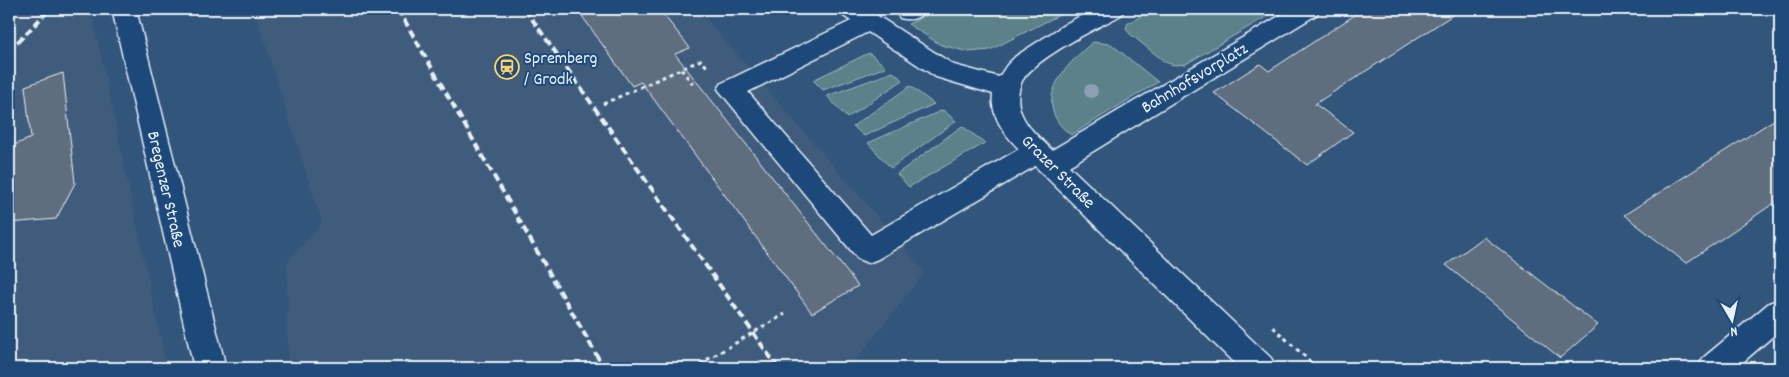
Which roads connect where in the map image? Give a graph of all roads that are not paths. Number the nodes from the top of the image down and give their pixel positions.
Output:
1 (124, 9) edge
2 (1113, 9) edge
3 (1308, 9) edge
4 (860, 15) edge
5 (1007, 88) junction
6 (1044, 158) junction
7 (1780, 312) edge
8 (210, 368) edge
9 (1260, 368) edge
10 (1714, 368) edge

1 - 8 street, Bregenzer Straße
2 - 5 street
3 - 6 street, Bahnhofsvorplatz
4 - 5 street
4 - 6 street, Bahnhofsvorplatz
5 - 6 street, Grazer Straße
6 - 9 street, Grazer Straße
7 - 10 street

